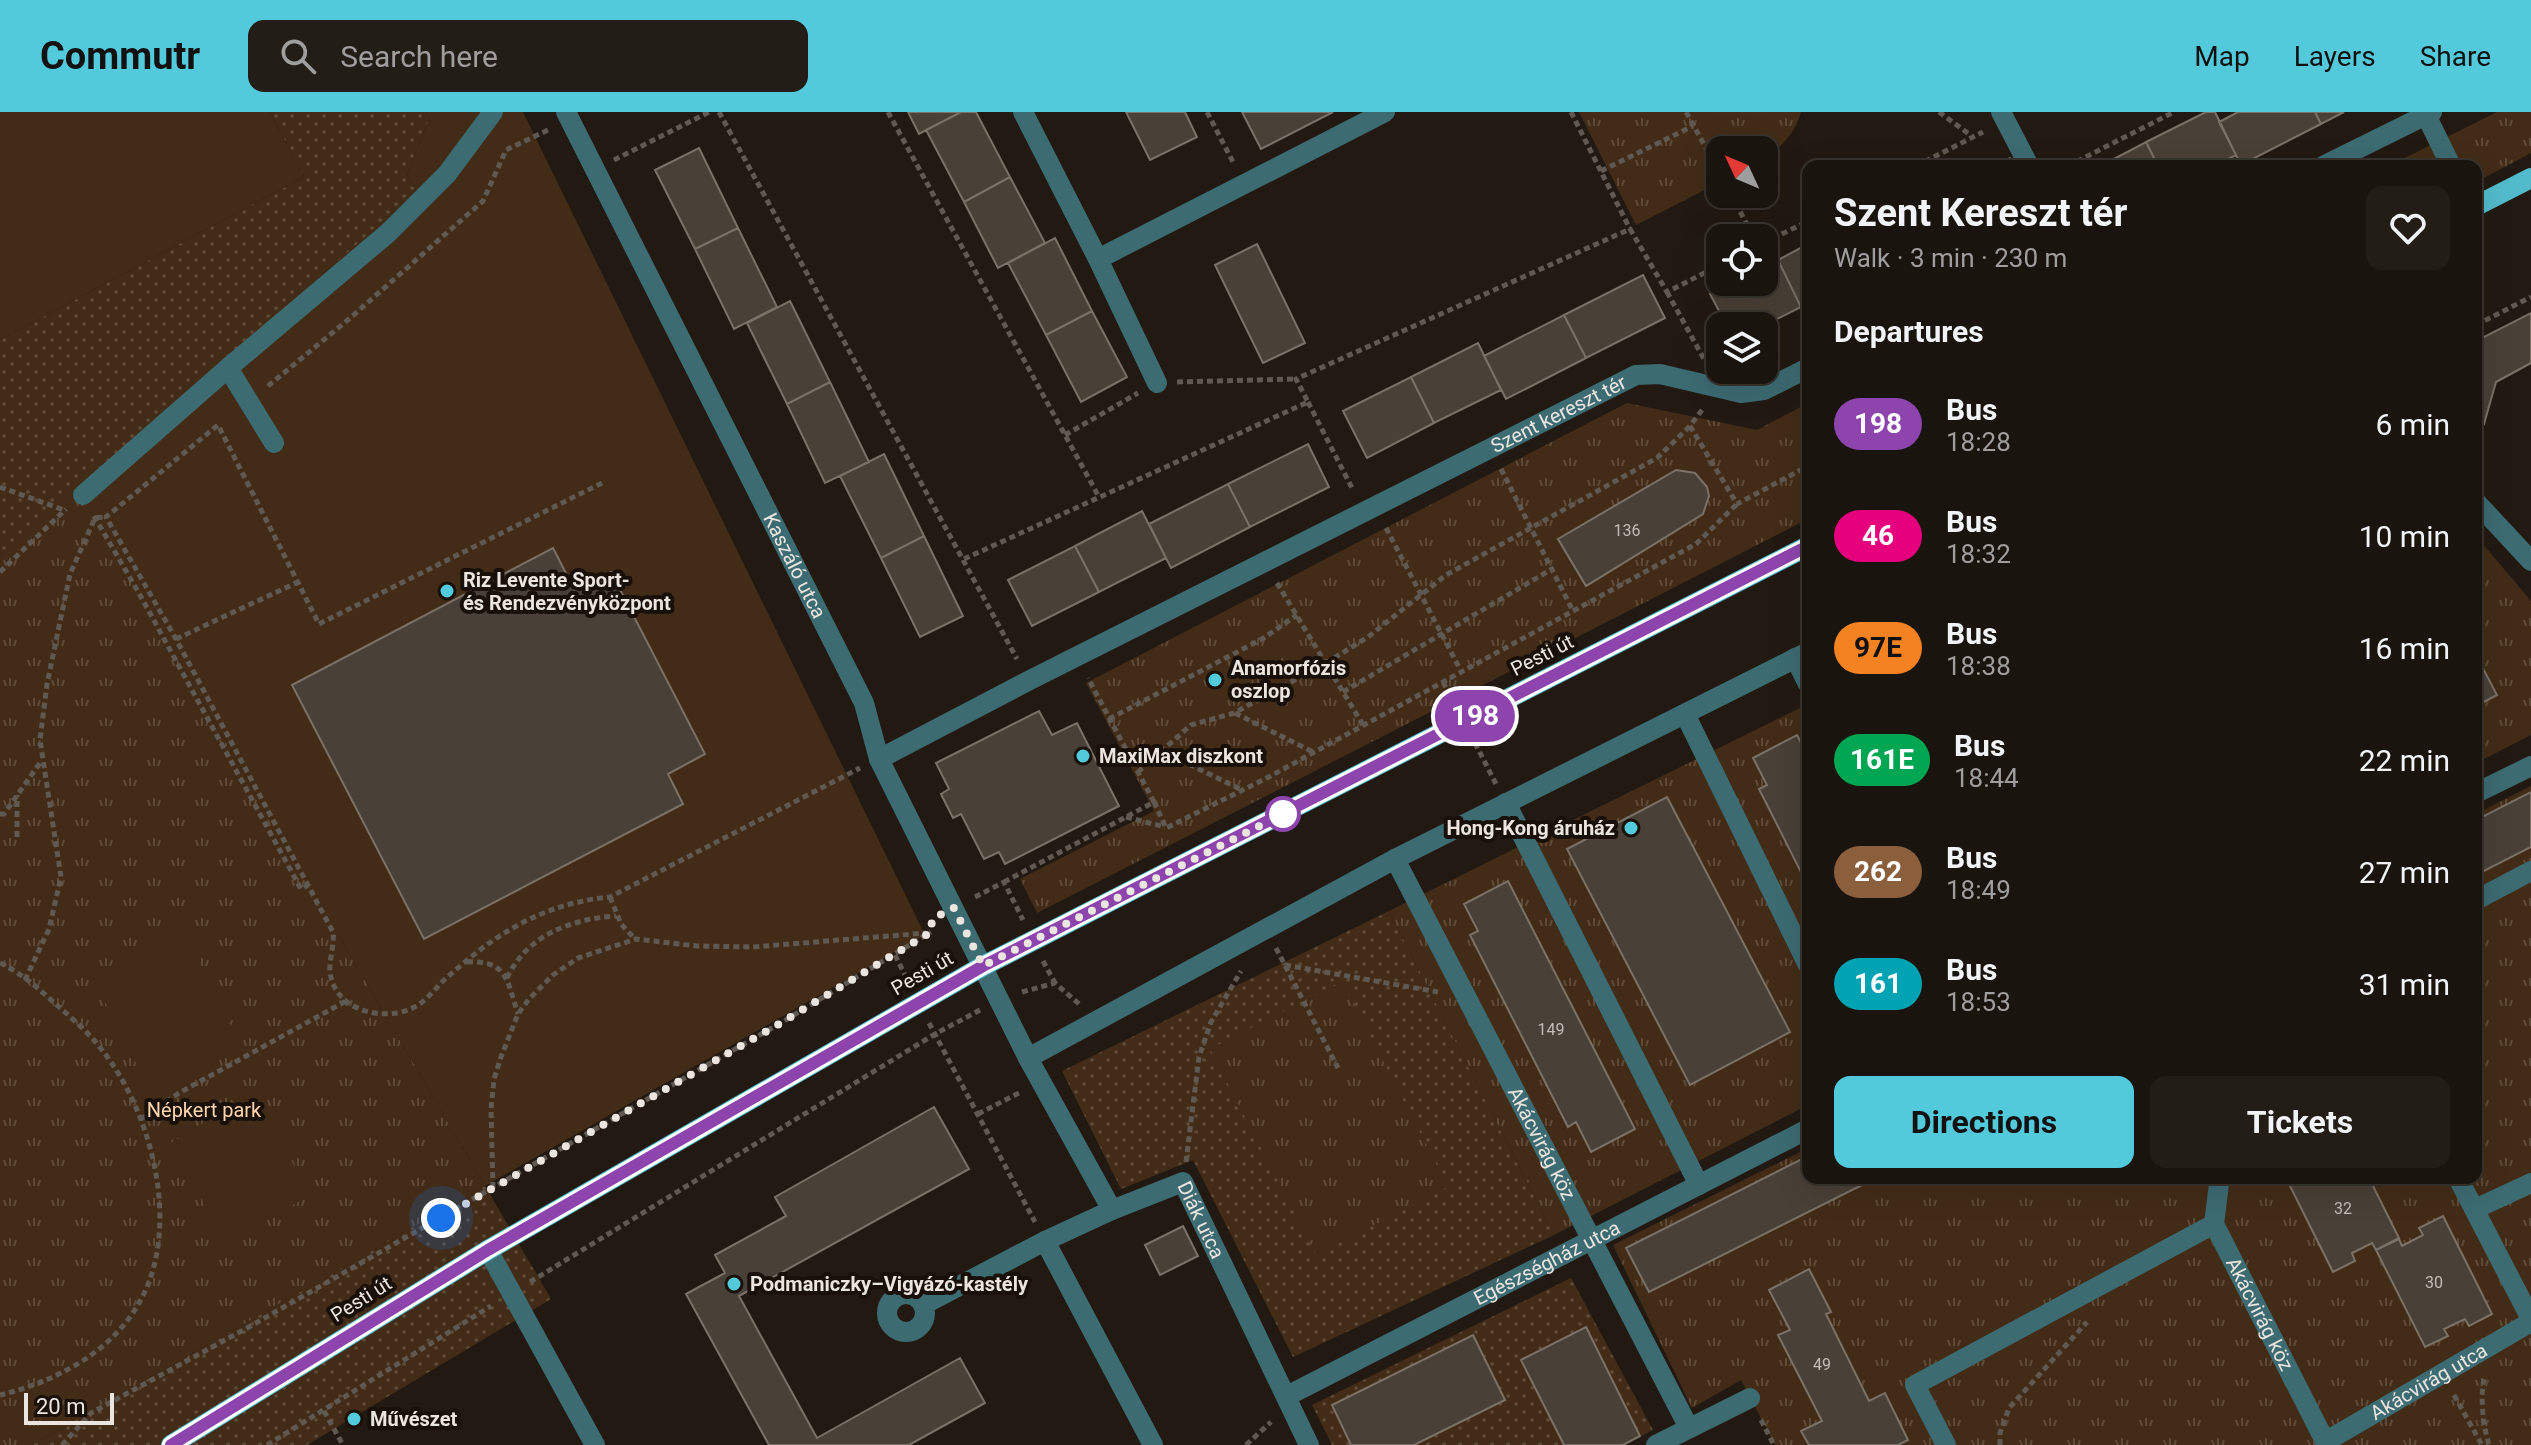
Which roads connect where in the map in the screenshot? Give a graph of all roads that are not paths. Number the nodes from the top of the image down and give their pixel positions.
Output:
1 (493, 112) edge
2 (1023, 112) edge
3 (1385, 112) edge
4 (2429, 114) edge
5 (568, 116) edge
6 (2003, 116) edge
7 (2026, 160) edge
8 (2335, 160) edge
9 (2448, 160) edge
10 (2531, 178) edge
11 (2482, 203) edge
12 (1098, 259) junction
13 (228, 368) junction
14 (1802, 371) edge
15 (1157, 383) road end
16 (274, 443) dead end
17 (83, 495) road end
18 (2482, 508) edge
19 (1802, 549) edge
20 (2531, 561) edge
21 (1802, 655) edge
22 (1685, 714) junction
23 (879, 759) junction
24 (2531, 766) edge
25 (2482, 790) edge
26 (1506, 803) junction
27 (1395, 859) junction
28 (2531, 871) edge
29 (2482, 897) edge
30 (1802, 953) edge
31 (983, 966) junction
32 (1028, 1058) junction
33 (1802, 1132) edge
34 (2531, 1183) edge
35 (2219, 1184) edge
36 (2461, 1184) edge
37 (1699, 1185) junction
38 (2475, 1209) junction
39 (1112, 1210) junction
40 (2214, 1224) junction
41 (1592, 1240) junction
42 (1045, 1241) junction
43 (488, 1250) junction
44 (923, 1305) dead end
45 (2531, 1320) edge
46 (1750, 1398) dead end
47 (1290, 1404) junction
48 (1689, 1428) junction
49 (2326, 1444) edge
50 (171, 1445) edge
51 (595, 1445) edge
52 (1153, 1445) edge
53 (1309, 1445) edge
54 (1656, 1445) edge
55 (1946, 1445) edge

1 - 13 street
2 - 12 street
3 - 12 street
4 - 8 street
4 - 9 street
5 - 23 street, Kaszáló utca
6 - 7 street
10 - 11 main road
12 - 15 street
13 - 16 street
13 - 17 street
14 - 23 street, Szent kereszt tér
18 - 20 street
19 - 31 main road, Pesti út
21 - 22 street
22 - 26 street
22 - 30 street
23 - 31 street, Kaszáló utca
24 - 25 street
26 - 27 street
26 - 37 street
27 - 32 street
27 - 41 street, Akácvirág köz
28 - 29 street
31 - 32 street
31 - 43 main road, Pesti út
32 - 39 street
33 - 37 street, Egészségház utca
34 - 38 street
35 - 40 street
36 - 38 street, Akácvirág utca
37 - 41 street, Egészségház utca
38 - 45 street, Akácvirág utca
39 - 42 street, Diák utca
39 - 47 street, Diák utca
40 - 49 street, Akácvirág köz
40 - 55 street
41 - 47 street, Egészségház utca
41 - 48 street, Akácvirág köz
42 - 44 street, Diák utca
42 - 52 street
43 - 50 main road, Pesti út
43 - 51 street
45 - 49 street, Akácvirág utca
46 - 48 street
47 - 53 street, Diák utca
48 - 54 street

